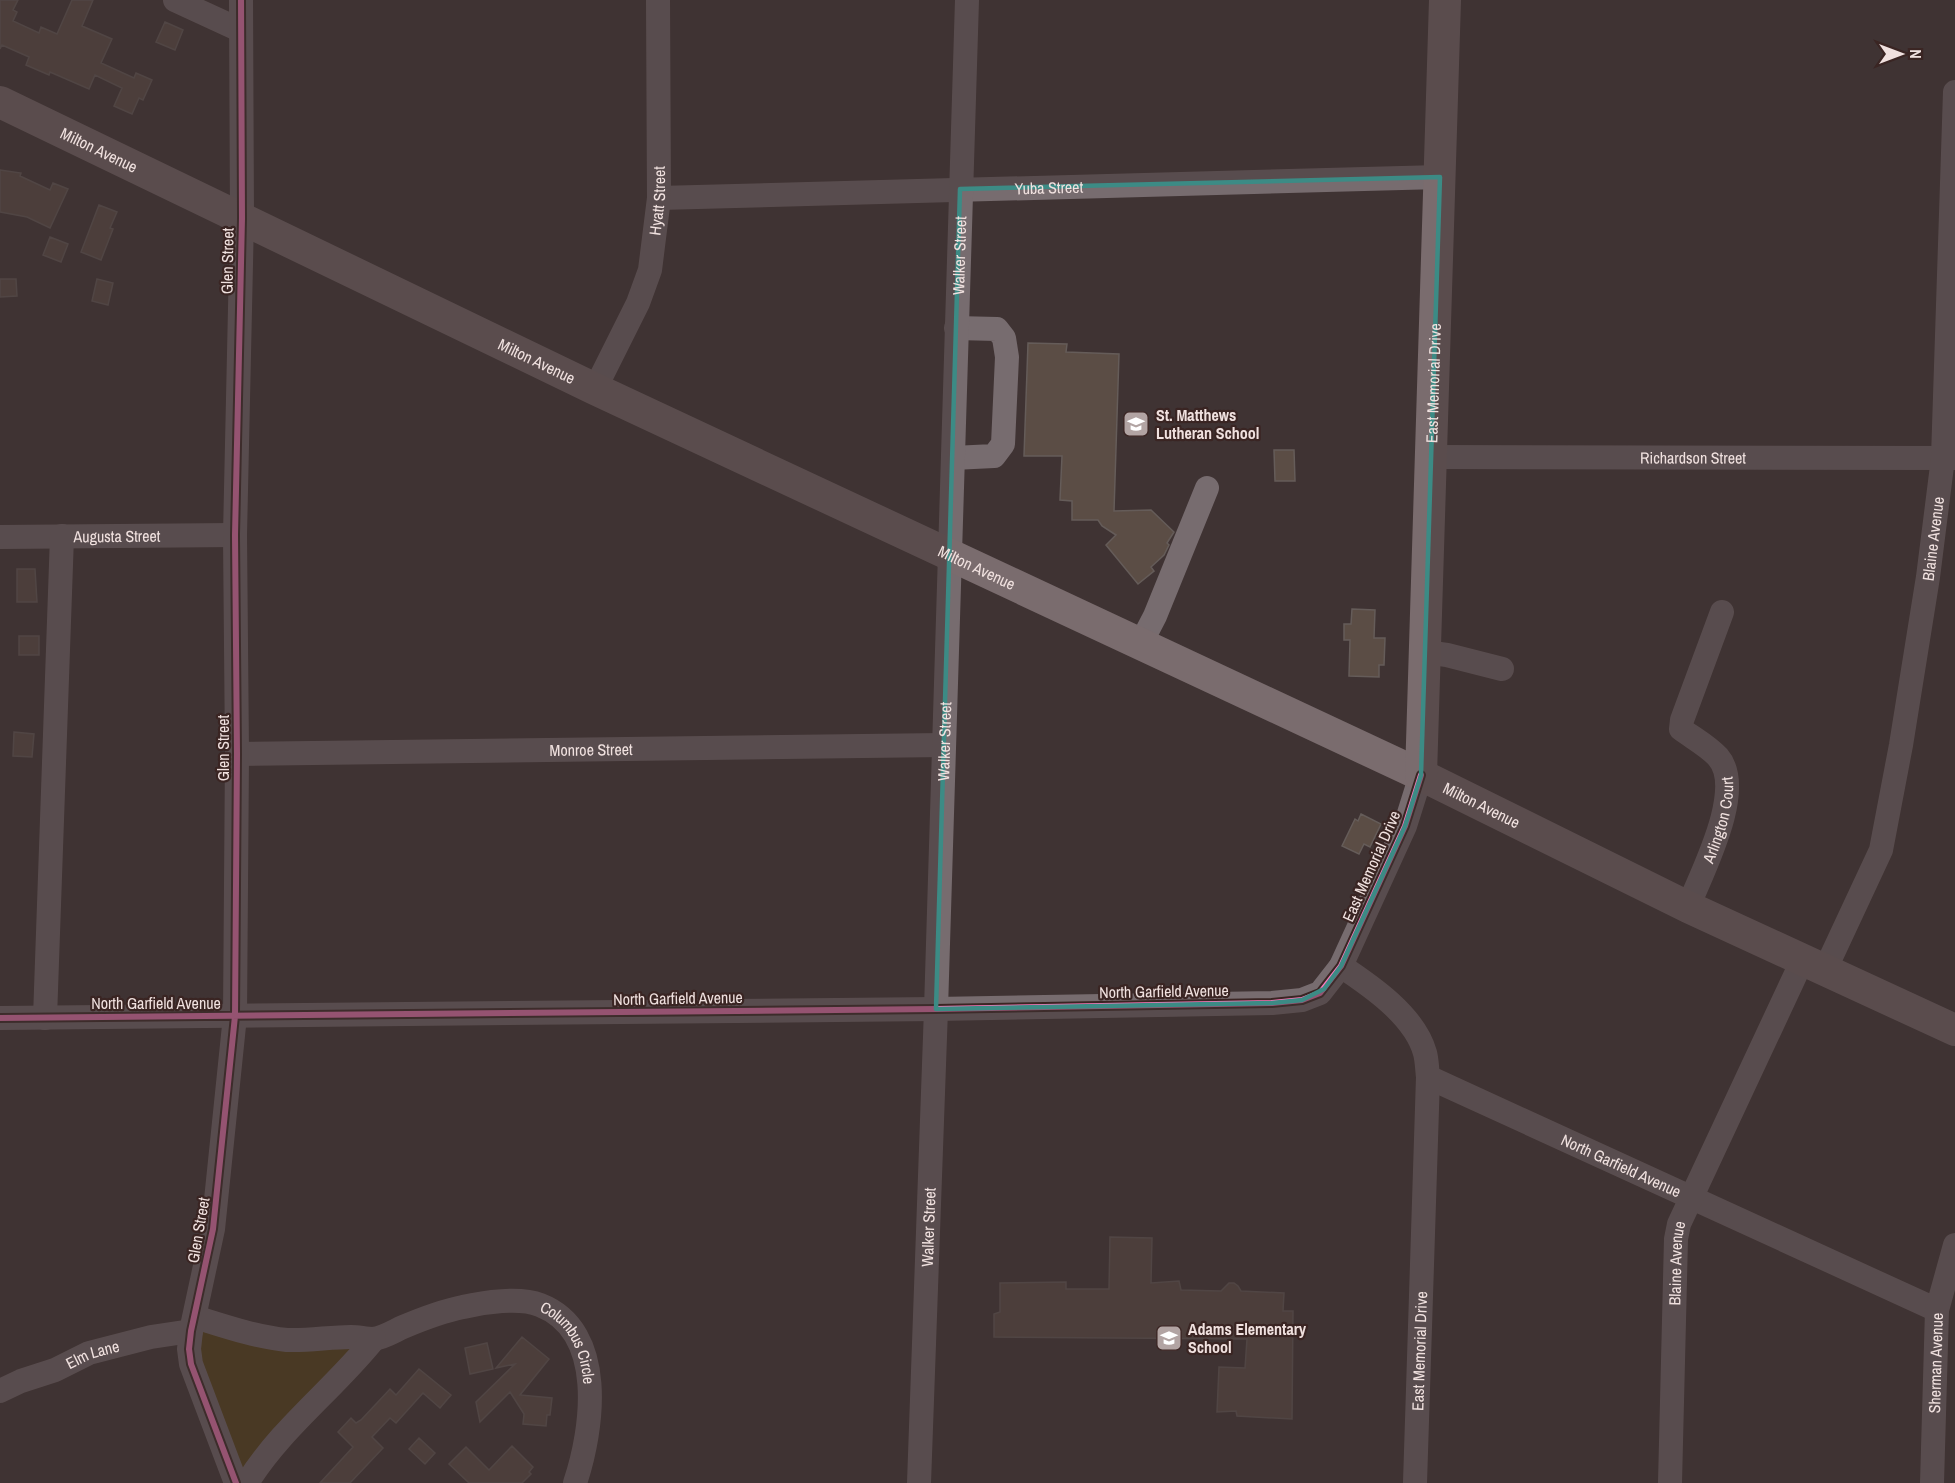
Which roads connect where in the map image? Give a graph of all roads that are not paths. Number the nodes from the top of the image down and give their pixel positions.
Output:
1 (175, 0) edge
2 (241, 0) edge
3 (658, 0) edge
4 (967, 0) edge
5 (1445, 0) edge
6 (240, 30) junction
7 (1955, 92) edge
8 (0, 102) edge
9 (1440, 177) junction
10 (960, 189) junction
11 (659, 198) junction
12 (242, 218) junction
13 (956, 328) junction
14 (595, 389) junction
15 (1431, 457) junction
16 (953, 458) junction
17 (1949, 458) edge
18 (1208, 488) dead end
19 (236, 535) junction
20 (62, 536) junction
21 (0, 537) edge
22 (950, 554) junction
23 (1722, 612) dead end
24 (1141, 644) junction
25 (1425, 652) junction
26 (1502, 669) dead end
27 (944, 745) junction
28 (237, 753) junction
29 (1421, 775) junction
30 (1688, 907) junction
31 (1814, 965) junction
32 (1341, 966) junction
33 (936, 1009) junction
34 (235, 1016) junction
35 (0, 1018) edge
36 (45, 1018) junction
37 (1955, 1030) edge
38 (1428, 1077) junction
39 (1691, 1196) junction
40 (1955, 1245) edge
41 (1936, 1310) junction
42 (193, 1324) junction
43 (374, 1339) junction
44 (0, 1391) edge
45 (236, 1483) edge
46 (247, 1483) edge
47 (575, 1483) edge
48 (919, 1483) edge
49 (1415, 1483) edge
50 (1670, 1483) edge
51 (1932, 1483) edge

1 - 6 street
2 - 6 street, Glen Street
3 - 11 street, Hyatt Street
4 - 10 street, Walker Street
5 - 9 main road, East Memorial Drive
6 - 12 street, Glen Street
7 - 17 street, Blaine Avenue
8 - 12 main road, Milton Avenue
9 - 10 street, Yuba Street
9 - 15 main road, East Memorial Drive
10 - 11 street, Yuba Street
10 - 13 street, Walker Street
11 - 14 street, Hyatt Street
12 - 14 main road, Milton Avenue
12 - 19 street, Glen Street
13 - 16 street, Walker Street
13 - 16 street
14 - 22 main road, Milton Avenue
15 - 17 street, Richardson Street
15 - 25 main road, East Memorial Drive
16 - 22 street, Walker Street
17 - 31 street, Blaine Avenue
18 - 24 street
19 - 20 street, Augusta Street
19 - 28 street, Glen Street
20 - 21 street, Augusta Street
20 - 36 street
22 - 24 main road, Milton Avenue
22 - 27 street, Walker Street
23 - 30 street, Arlington Court
24 - 29 main road, Milton Avenue
25 - 26 street
25 - 29 main road, East Memorial Drive
27 - 28 street, Monroe Street
27 - 33 street, Walker Street
28 - 34 street, Glen Street
29 - 30 main road, Milton Avenue
29 - 32 street, East Memorial Drive
30 - 31 main road, Milton Avenue
31 - 37 main road, Milton Avenue
31 - 39 street, Blaine Avenue
32 - 33 street, North Garfield Avenue
32 - 38 street
33 - 34 street, North Garfield Avenue
33 - 48 street, Walker Street
34 - 36 street, North Garfield Avenue
34 - 42 street, Glen Street
35 - 36 street, North Garfield Avenue
38 - 39 street, North Garfield Avenue
38 - 49 street, East Memorial Drive
39 - 41 street, North Garfield Avenue
39 - 50 street, Blaine Avenue
40 - 41 street, Sherman Avenue
41 - 51 street, Sherman Avenue
42 - 43 street, Columbus Circle
42 - 44 street, Elm Lane
42 - 45 street, Glen Street
43 - 46 street
43 - 47 street, Columbus Circle

